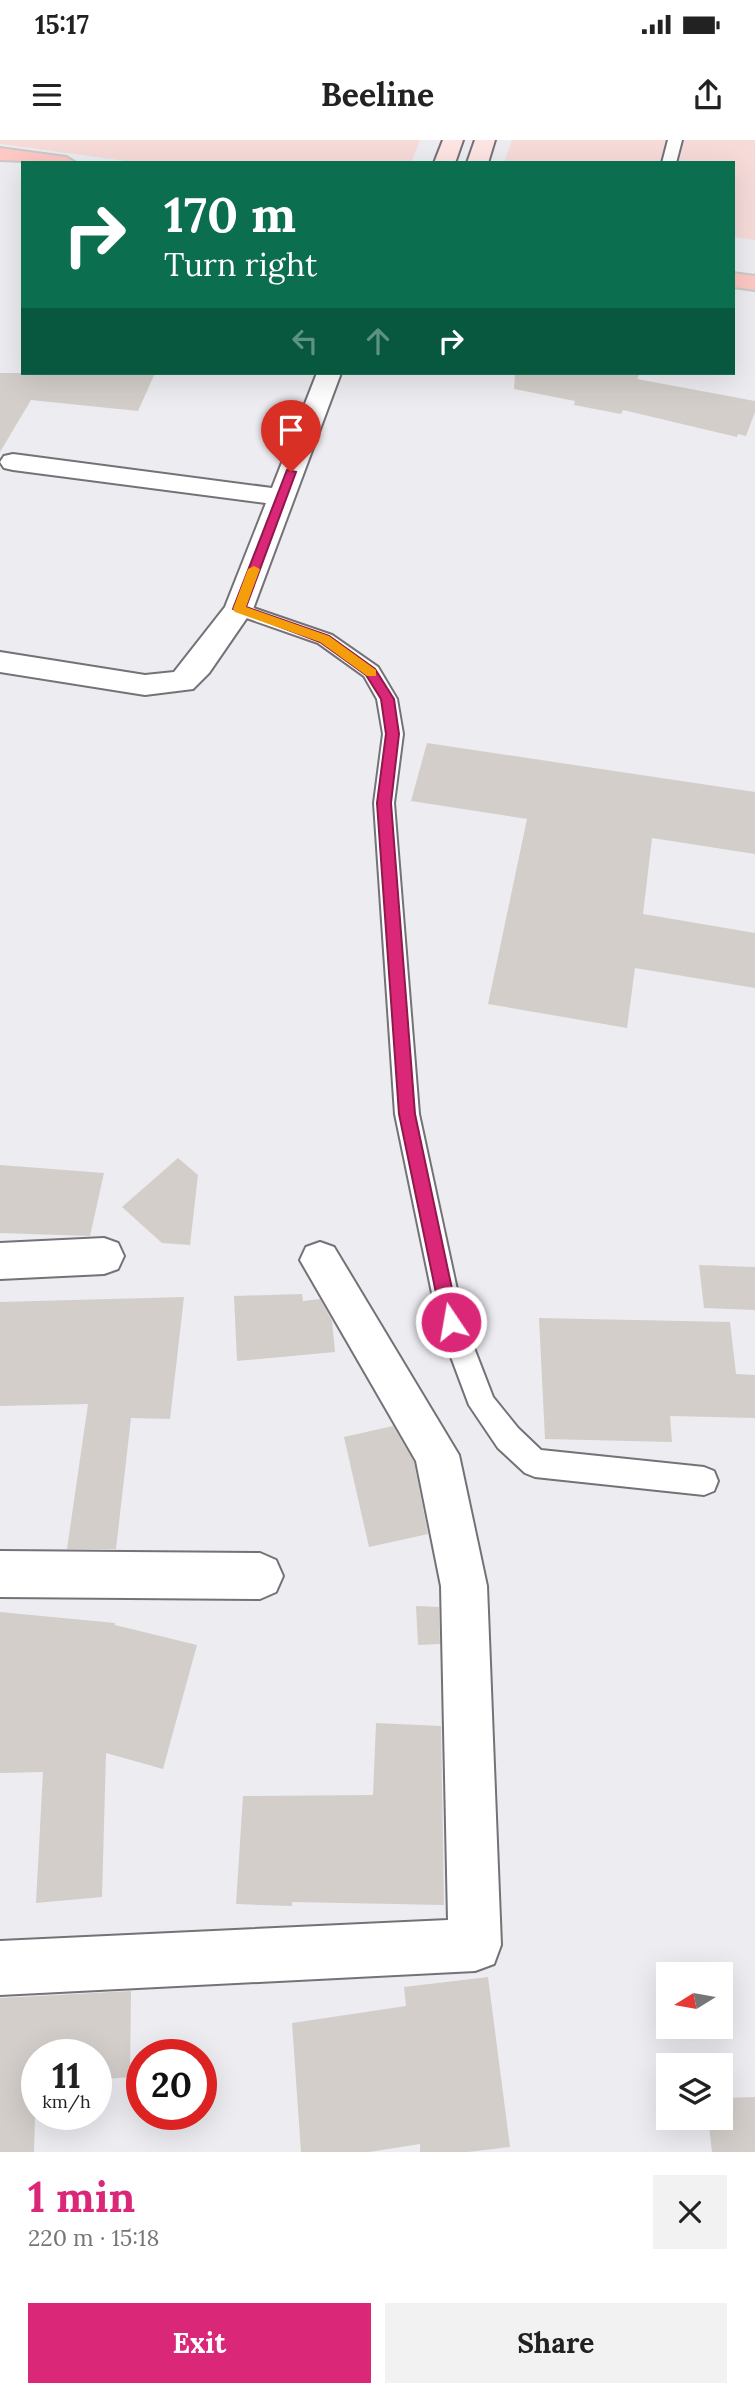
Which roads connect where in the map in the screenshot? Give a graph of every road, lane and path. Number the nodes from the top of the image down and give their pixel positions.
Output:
1 (453, 140) edge
2 (485, 140) edge
3 (675, 140) edge
4 (0, 154) edge
5 (51, 161) edge
6 (445, 161) edge
7 (478, 161) edge
8 (670, 161) edge
9 (0, 167) edge
10 (21, 170) edge
11 (735, 260) edge
12 (755, 264) edge
13 (735, 280) edge
14 (755, 284) edge
15 (328, 375) edge
16 (13, 462) dead end
17 (281, 497) junction
18 (239, 609) junction
19 (0, 662) edge
20 (104, 1256) dead end
21 (320, 1260) dead end
22 (0, 1261) edge
23 (704, 1480) dead end
24 (0, 1574) edge
25 (260, 1576) dead end
26 (0, 1968) edge

1 - 6 main road
2 - 7 main road
3 - 8 lane
4 - 5 main road
9 - 10 main road
11 - 12 main road
13 - 14 main road
15 - 17 street
16 - 17 street
17 - 18 street
18 - 19 street
18 - 23 lane
20 - 22 street
21 - 26 street
24 - 25 street

